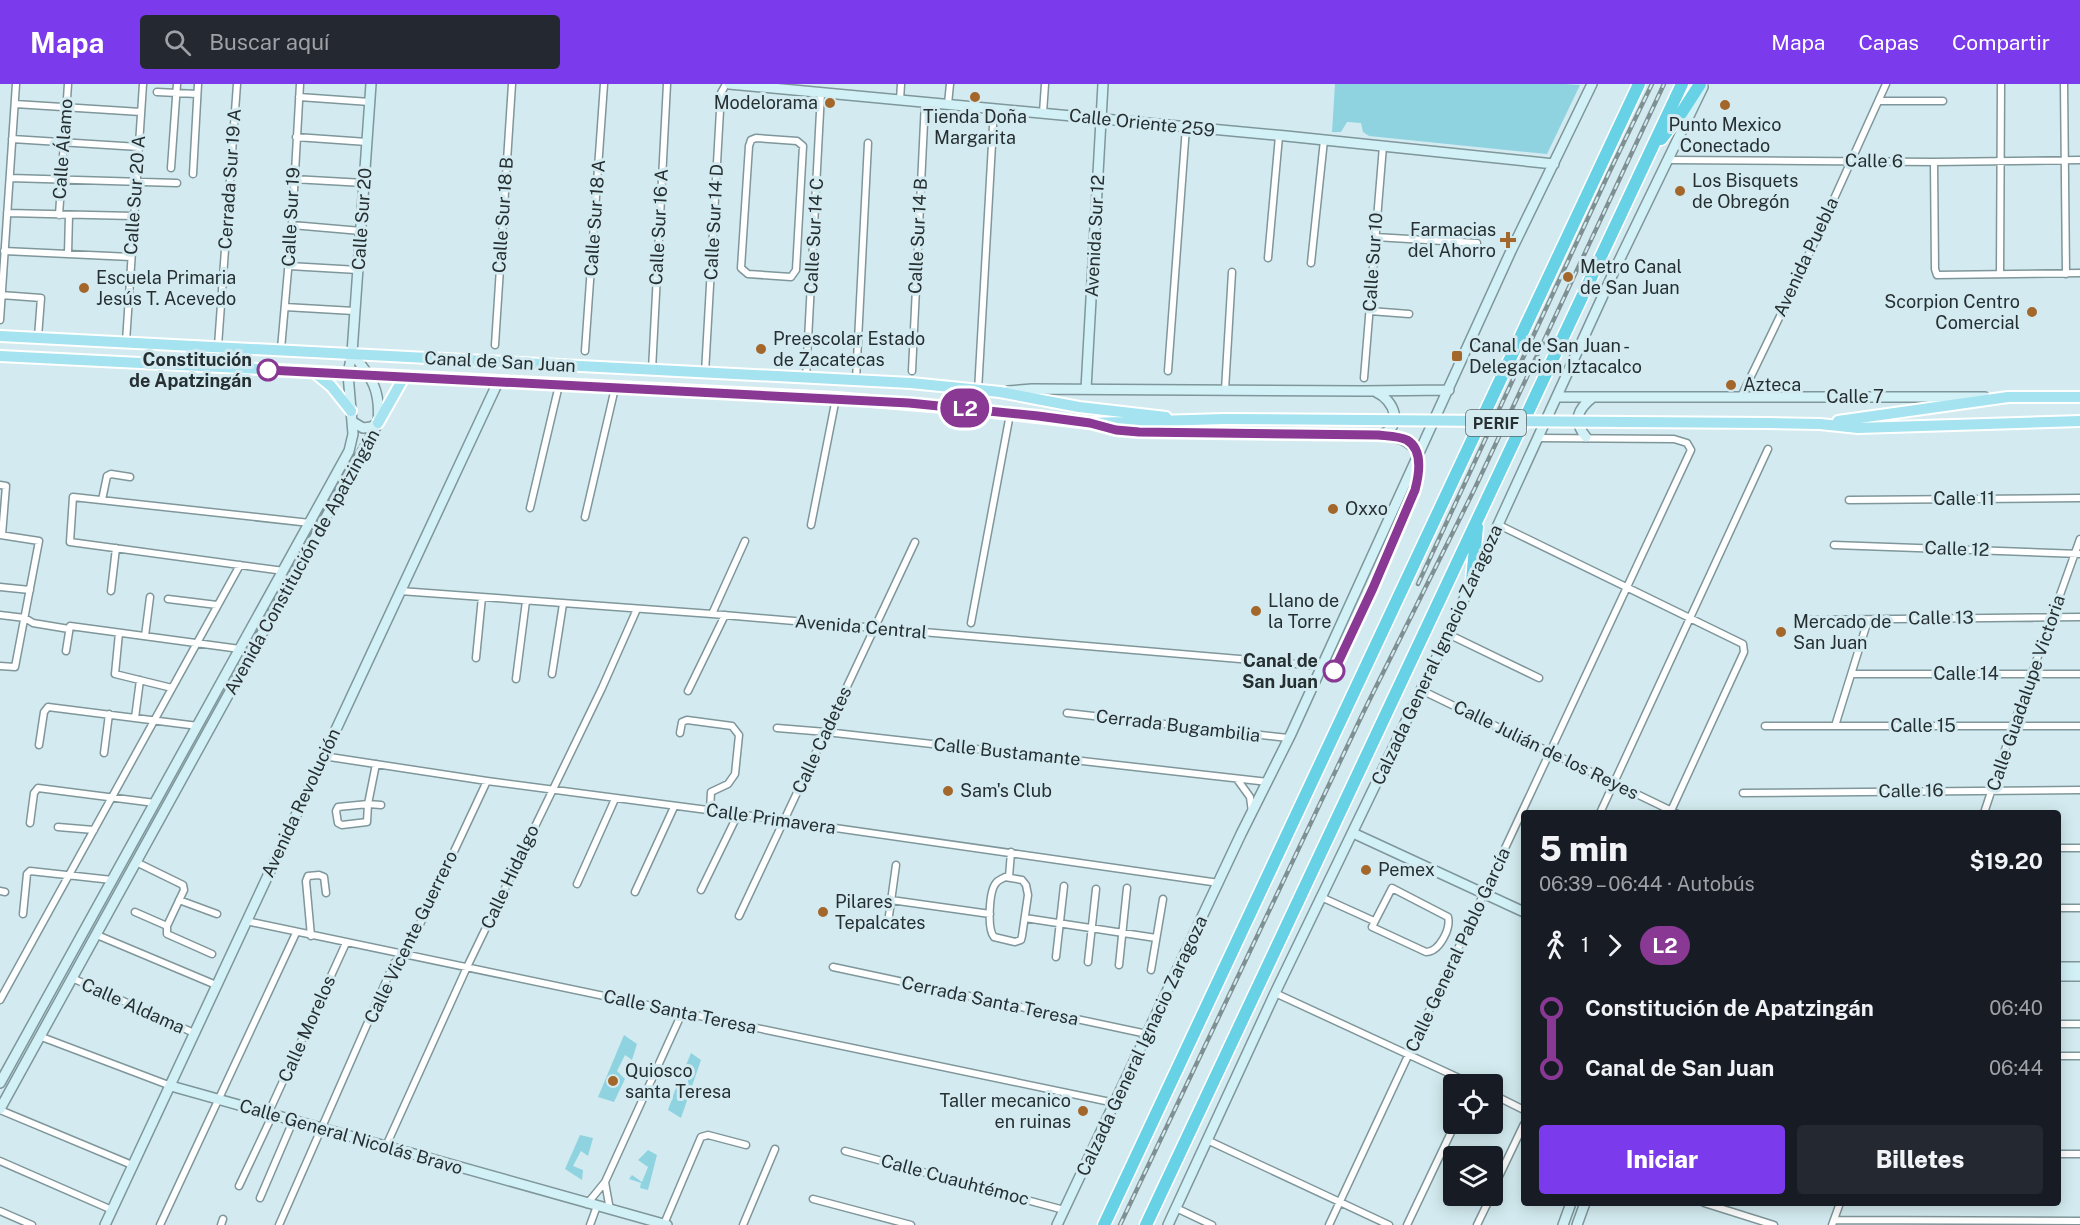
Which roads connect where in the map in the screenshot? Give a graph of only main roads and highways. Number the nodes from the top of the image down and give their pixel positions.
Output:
1 (1639, 84) edge
2 (1682, 84) edge
3 (1700, 84) edge
4 (1652, 148) junction
5 (0, 336) edge
6 (0, 356) edge
7 (315, 373) junction
8 (404, 377) junction
9 (2080, 397) edge
10 (352, 416) road end
11 (1191, 419) junction
12 (2080, 421) edge
13 (378, 423) road end
14 (1767, 423) joint
15 (1820, 424) junction
16 (1478, 518) junction
17 (1472, 580) road end
18 (1104, 1225) edge
19 (1146, 1225) edge

1 - 18 highway
2 - 4 highway, Calzada General Ignacio Zaragoza
3 - 4 highway
4 - 16 highway, Calzada General Ignacio Zaragoza
5 - 11 main road, Canal de San Juan / PERIF
6 - 7 main road, Canal de San Juan / PERIF
7 - 8 main road, Canal de San Juan / PERIF
7 - 10 main road
8 - 11 main road, Canal de San Juan / PERIF
8 - 13 main road
9 - 15 main road, Calle 7 / PERIF
11 - 14 main road, Canal de San Juan / PERIF, bridge
12 - 15 main road, Calle 7 / PERIF
14 - 15 main road, Calle 7 / PERIF
16 - 17 highway
16 - 19 highway, Calzada General Ignacio Zaragoza

